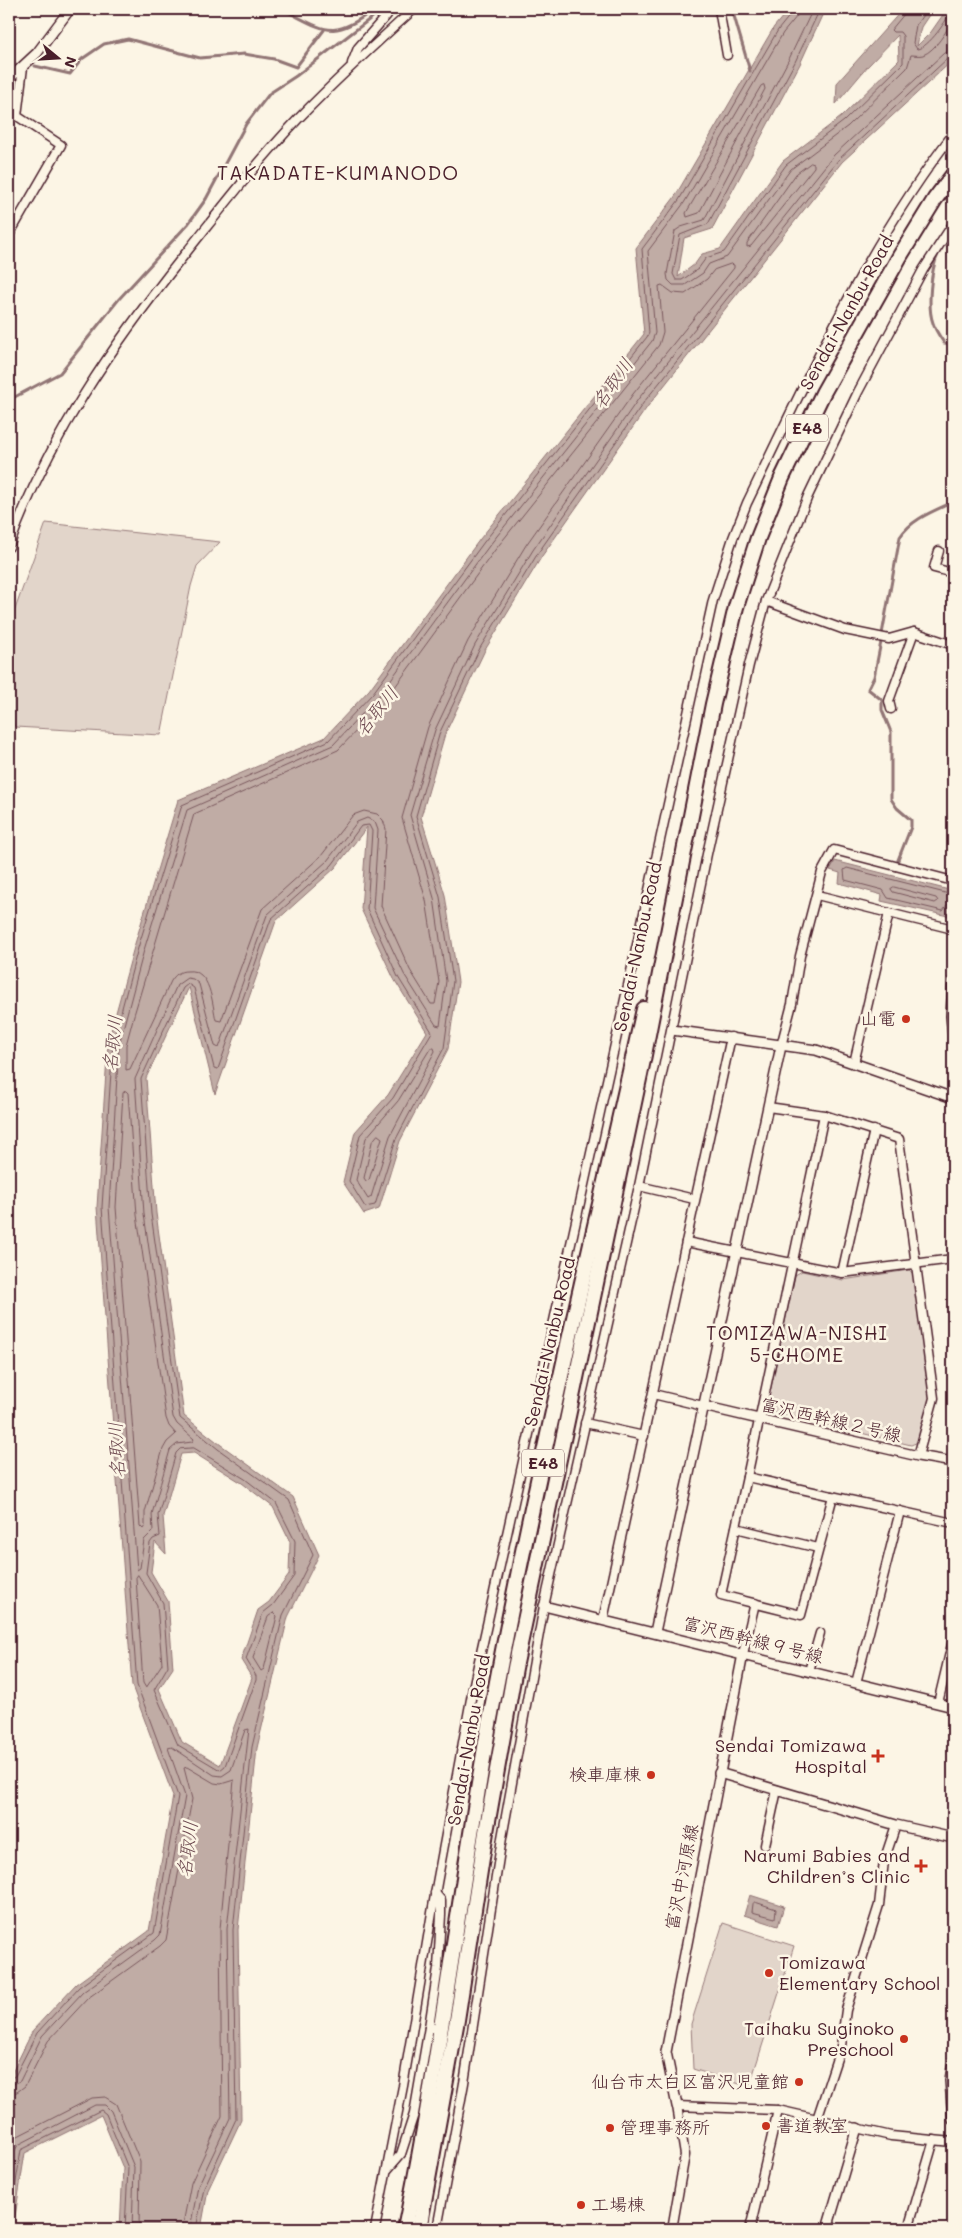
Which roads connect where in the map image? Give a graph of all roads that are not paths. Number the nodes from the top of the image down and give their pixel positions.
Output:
1 (70, 9) edge
2 (394, 9) edge
3 (414, 9) edge
4 (719, 9) edge
5 (384, 12) edge
6 (727, 56) dead end
7 (23, 67) junction
8 (350, 68) junction
9 (9, 79) edge
10 (953, 134) edge
11 (953, 175) edge
12 (953, 224) edge
13 (9, 235) edge
14 (9, 547) edge
15 (939, 551) dead end
16 (953, 573) edge
17 (766, 602) junction
18 (914, 632) junction
19 (953, 645) edge
20 (894, 686) junction
21 (903, 689) dead end
22 (713, 704) junction
23 (891, 709) dead end
24 (953, 881) edge
25 (817, 895) junction
26 (889, 913) junction
27 (953, 929) edge
28 (953, 981) edge
29 (672, 1030) junction
30 (953, 1035) edge
31 (731, 1037) junction
32 (781, 1046) junction
33 (854, 1063) junction
34 (953, 1098) edge
35 (768, 1107) junction
36 (824, 1115) junction
37 (874, 1130) junction
38 (639, 1186) junction
39 (694, 1199) junction
40 (686, 1242) junction
41 (736, 1252) junction
42 (953, 1259) edge
43 (793, 1264) junction
44 (917, 1265) junction
45 (842, 1273) junction
46 (653, 1394) junction
47 (703, 1406) junction
48 (759, 1420) junction
49 (585, 1423) junction
50 (644, 1436) junction
51 (918, 1456) junction
52 (953, 1462) edge
53 (747, 1476) junction
54 (833, 1496) junction
55 (900, 1511) junction
56 (953, 1523) edge
57 (736, 1528) junction
58 (818, 1548) junction
59 (755, 1603) junction
60 (544, 1606) junction
61 (603, 1620) junction
62 (655, 1632) junction
63 (820, 1633) dead end
64 (953, 1640) edge
65 (743, 1654) junction
66 (809, 1671) junction
67 (856, 1683) junction
68 (938, 1703) junction
69 (953, 1707) edge
70 (718, 1773) junction
71 (777, 1790) junction
72 (896, 1825) junction
73 (953, 1838) edge
74 (765, 1845) dead end
75 (435, 1893) junction
76 (462, 2033) dead end
77 (471, 2034) junction
78 (953, 2062) edge
79 (677, 2106) junction
80 (778, 2110) junction
81 (817, 2119) junction
82 (953, 2120) edge
83 (857, 2128) junction
84 (934, 2140) junction
85 (953, 2142) edge
86 (387, 2170) junction
87 (376, 2229) edge
88 (405, 2229) edge
89 (419, 2229) edge
90 (437, 2229) edge
91 (672, 2229) edge
92 (750, 2229) edge
93 (827, 2229) edge
94 (908, 2229) edge

1 - 7 street
2 - 5 street
3 - 8 street
4 - 6 street
5 - 8 street
7 - 9 street
7 - 13 street
8 - 14 street
10 - 75 street
11 - 22 highway, Sendai-Nanbu Road / E48
12 - 17 street
15 - 16 street
17 - 18 street
17 - 29 street
18 - 19 street
18 - 20 street
20 - 21 street
20 - 23 street
22 - 88 highway, Sendai-Nanbu Road / E48
22 - 89 highway, Sendai-Nanbu Road / E48
24 - 25 street
25 - 26 street
25 - 32 street
26 - 27 street
26 - 33 street
28 - 30 street
29 - 31 street
29 - 38 street
31 - 32 street
31 - 39 street
32 - 33 street
32 - 35 street
33 - 34 street
35 - 36 street
35 - 41 street
36 - 37 street
36 - 43 street
37 - 44 street
37 - 45 street
38 - 39 street
38 - 49 street
39 - 40 street
40 - 41 street
40 - 46 street
41 - 43 street
41 - 47 street
42 - 44 street
43 - 45 street
43 - 48 street
44 - 45 street
44 - 51 street
46 - 47 street
46 - 50 street
47 - 48 street, 富沢西幹線２号線
47 - 62 street
48 - 51 street, 富沢西幹線２号線
48 - 53 street
49 - 50 street
49 - 60 street
50 - 61 street
51 - 52 street, 富沢西幹線２号線
53 - 54 street
53 - 57 street
54 - 55 street
54 - 58 street
55 - 56 street
55 - 67 street
57 - 58 street
57 - 59 street
58 - 59 street
59 - 65 street
60 - 61 street, 富沢西幹線９号線
60 - 77 street
61 - 62 street, 富沢西幹線９号線
62 - 65 street, 富沢西幹線９号線
63 - 66 street
64 - 68 street
65 - 66 street, 富沢西幹線９号線
65 - 70 street, 富沢中河原線
66 - 67 street, 富沢西幹線９号線
67 - 68 street, 富沢西幹線９号線
68 - 69 street, 富沢西幹線９号線
70 - 71 street
70 - 79 street, 富沢中河原線
71 - 72 street
71 - 74 street
72 - 73 street
72 - 81 street
75 - 86 street
75 - 86 street
76 - 77 street
77 - 90 street
78 - 82 street
79 - 80 street
79 - 91 street
80 - 81 street
80 - 92 street
81 - 83 street
83 - 84 street
83 - 93 street
84 - 85 street
84 - 94 street
86 - 87 street

